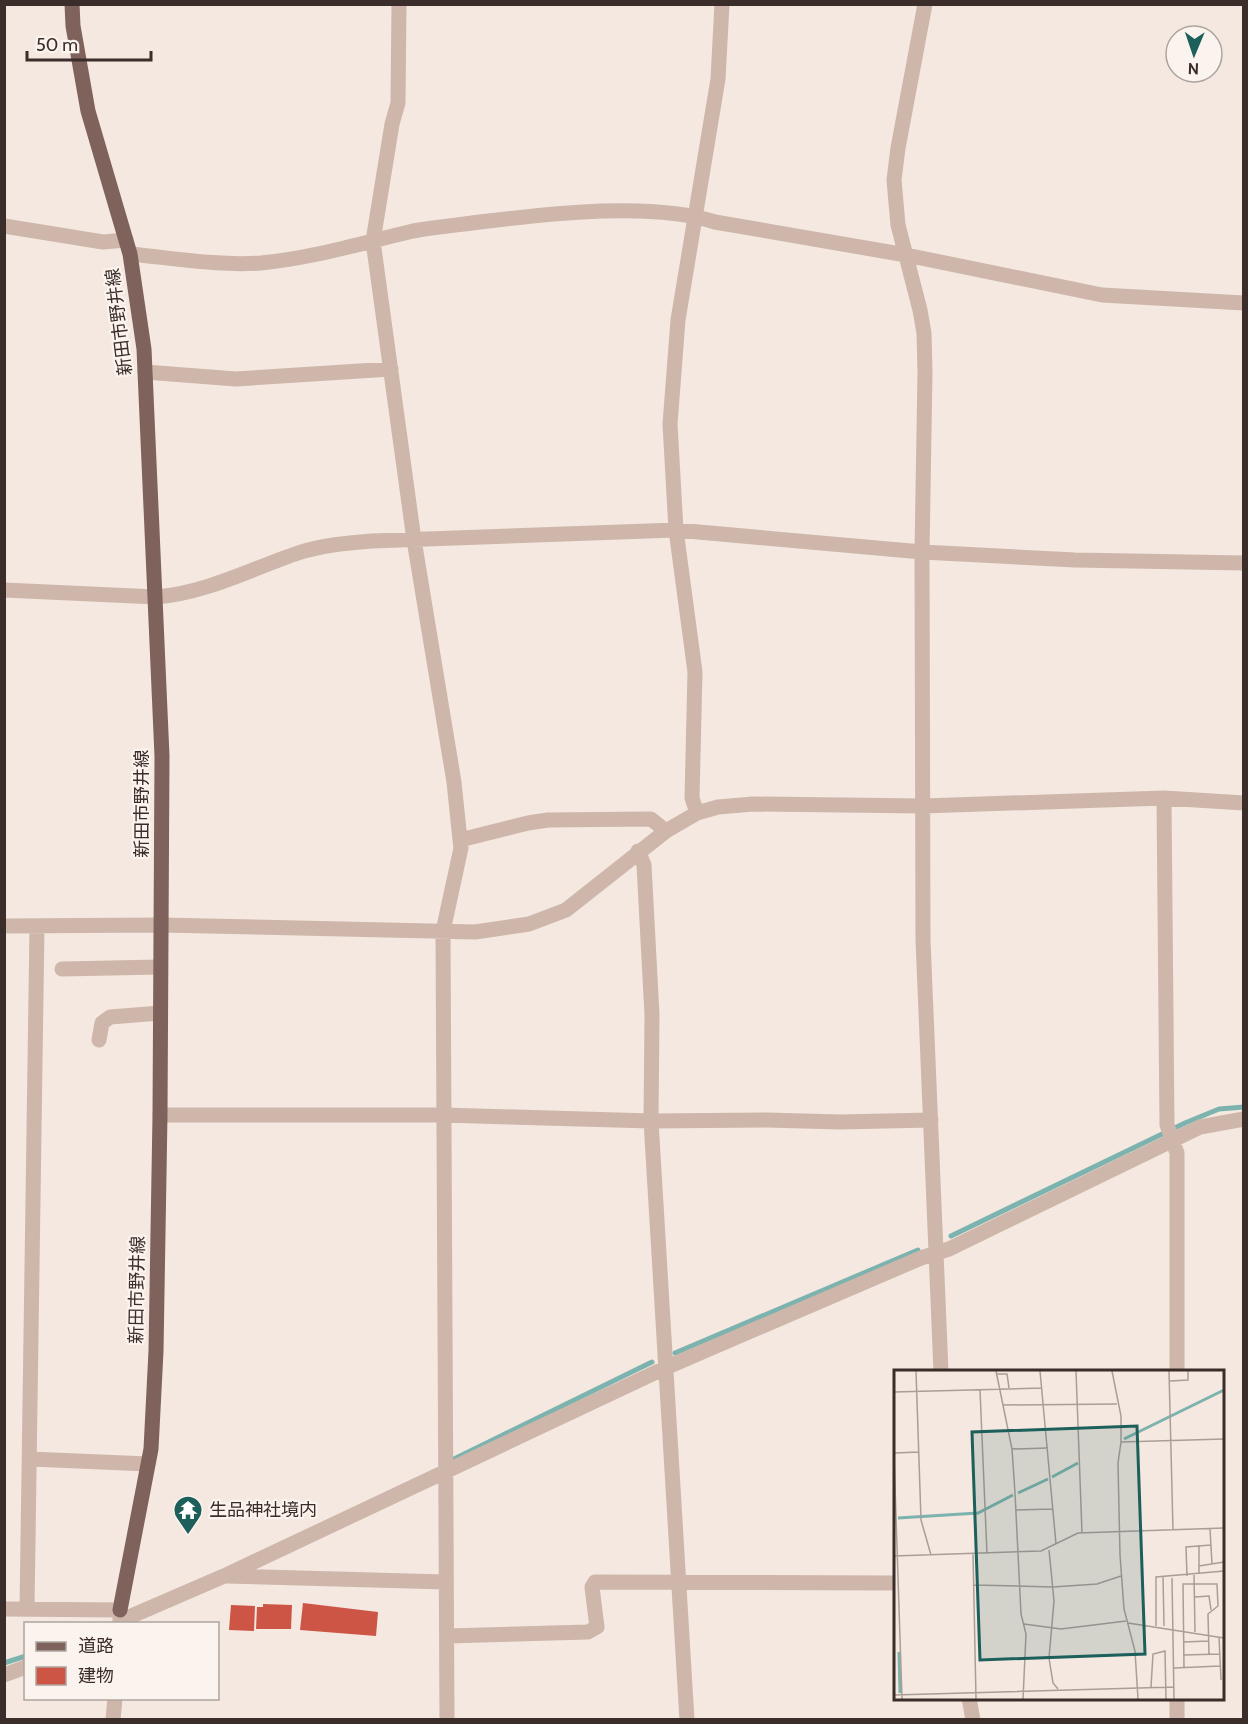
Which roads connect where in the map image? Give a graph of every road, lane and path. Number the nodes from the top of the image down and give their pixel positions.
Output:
1 (72, 4) edge
2 (399, 4) edge
3 (722, 4) edge
4 (925, 4) edge
5 (694, 216) junction
6 (4, 226) edge
7 (373, 241) junction
8 (128, 247) junction
9 (906, 255) junction
10 (1244, 303) edge
11 (391, 369) junction
12 (145, 372) junction
13 (676, 530) junction
14 (414, 540) junction
15 (922, 552) junction
16 (1244, 563) edge
17 (4, 590) edge
18 (156, 597) junction
19 (1164, 798) junction
20 (1244, 803) edge
21 (923, 806) junction
22 (697, 813) junction
23 (666, 831) junction
24 (460, 840) junction
25 (638, 851) junction
26 (161, 925) junction
27 (4, 926) edge
28 (37, 926) junction
29 (443, 931) junction
30 (160, 967) junction
31 (62, 969) dead end
32 (160, 1013) junction
33 (99, 1040) dead end
34 (160, 1115) junction
35 (443, 1115) junction
36 (1244, 1119) edge
37 (931, 1120) junction
38 (651, 1121) junction
39 (1174, 1140) junction
40 (935, 1253) junction
41 (664, 1368) junction
42 (941, 1370) edge
43 (1177, 1370) edge
44 (30, 1459) junction
45 (148, 1464) junction
46 (445, 1472) junction
47 (224, 1576) junction
48 (446, 1582) junction
49 (677, 1582) junction
50 (894, 1583) edge
51 (4, 1609) edge
52 (27, 1609) junction
53 (120, 1618) edge
54 (447, 1636) junction
55 (24, 1668) edge
56 (4, 1675) edge
57 (115, 1700) edge
58 (969, 1700) edge
59 (1177, 1700) edge
60 (113, 1719) edge
61 (447, 1719) edge
62 (687, 1719) edge
63 (973, 1719) edge
64 (1177, 1719) edge

1 - 8 main road, 新田市野井線
2 - 7 street
3 - 5 street
4 - 9 street
5 - 7 street
5 - 9 street
5 - 13 street
6 - 8 street
7 - 8 street
7 - 11 street
8 - 12 main road, 新田市野井線
9 - 10 street
9 - 15 street
11 - 12 street
11 - 14 street
12 - 18 main road, 新田市野井線
13 - 14 street
13 - 15 street
13 - 22 street
14 - 18 street
14 - 24 street
15 - 16 street
15 - 21 street
17 - 18 street
18 - 26 main road, 新田市野井線
19 - 20 street
19 - 21 street
19 - 39 street
21 - 22 street
21 - 37 street
22 - 23 street
23 - 24 street
23 - 25 street
24 - 29 street
25 - 29 street
25 - 38 street
26 - 28 street
26 - 29 street
26 - 30 main road, 新田市野井線
27 - 28 street
28 - 44 street
29 - 35 street
30 - 31 street
30 - 32 main road, 新田市野井線
32 - 33 street
32 - 34 main road, 新田市野井線
34 - 35 street
34 - 45 main road, 新田市野井線
35 - 38 street
35 - 46 street
36 - 39 street
37 - 38 street
37 - 40 street
38 - 41 street
39 - 40 street
39 - 43 street
40 - 41 street
40 - 42 street
41 - 46 street
41 - 49 street
44 - 45 street
44 - 52 street
45 - 53 main road, 新田市野井線
46 - 47 street
46 - 48 street
47 - 48 street
47 - 53 street
48 - 54 street
49 - 50 street
49 - 54 street
49 - 62 street
51 - 52 street
52 - 53 street
54 - 61 street
55 - 56 street
57 - 60 street
58 - 63 street
59 - 64 street

